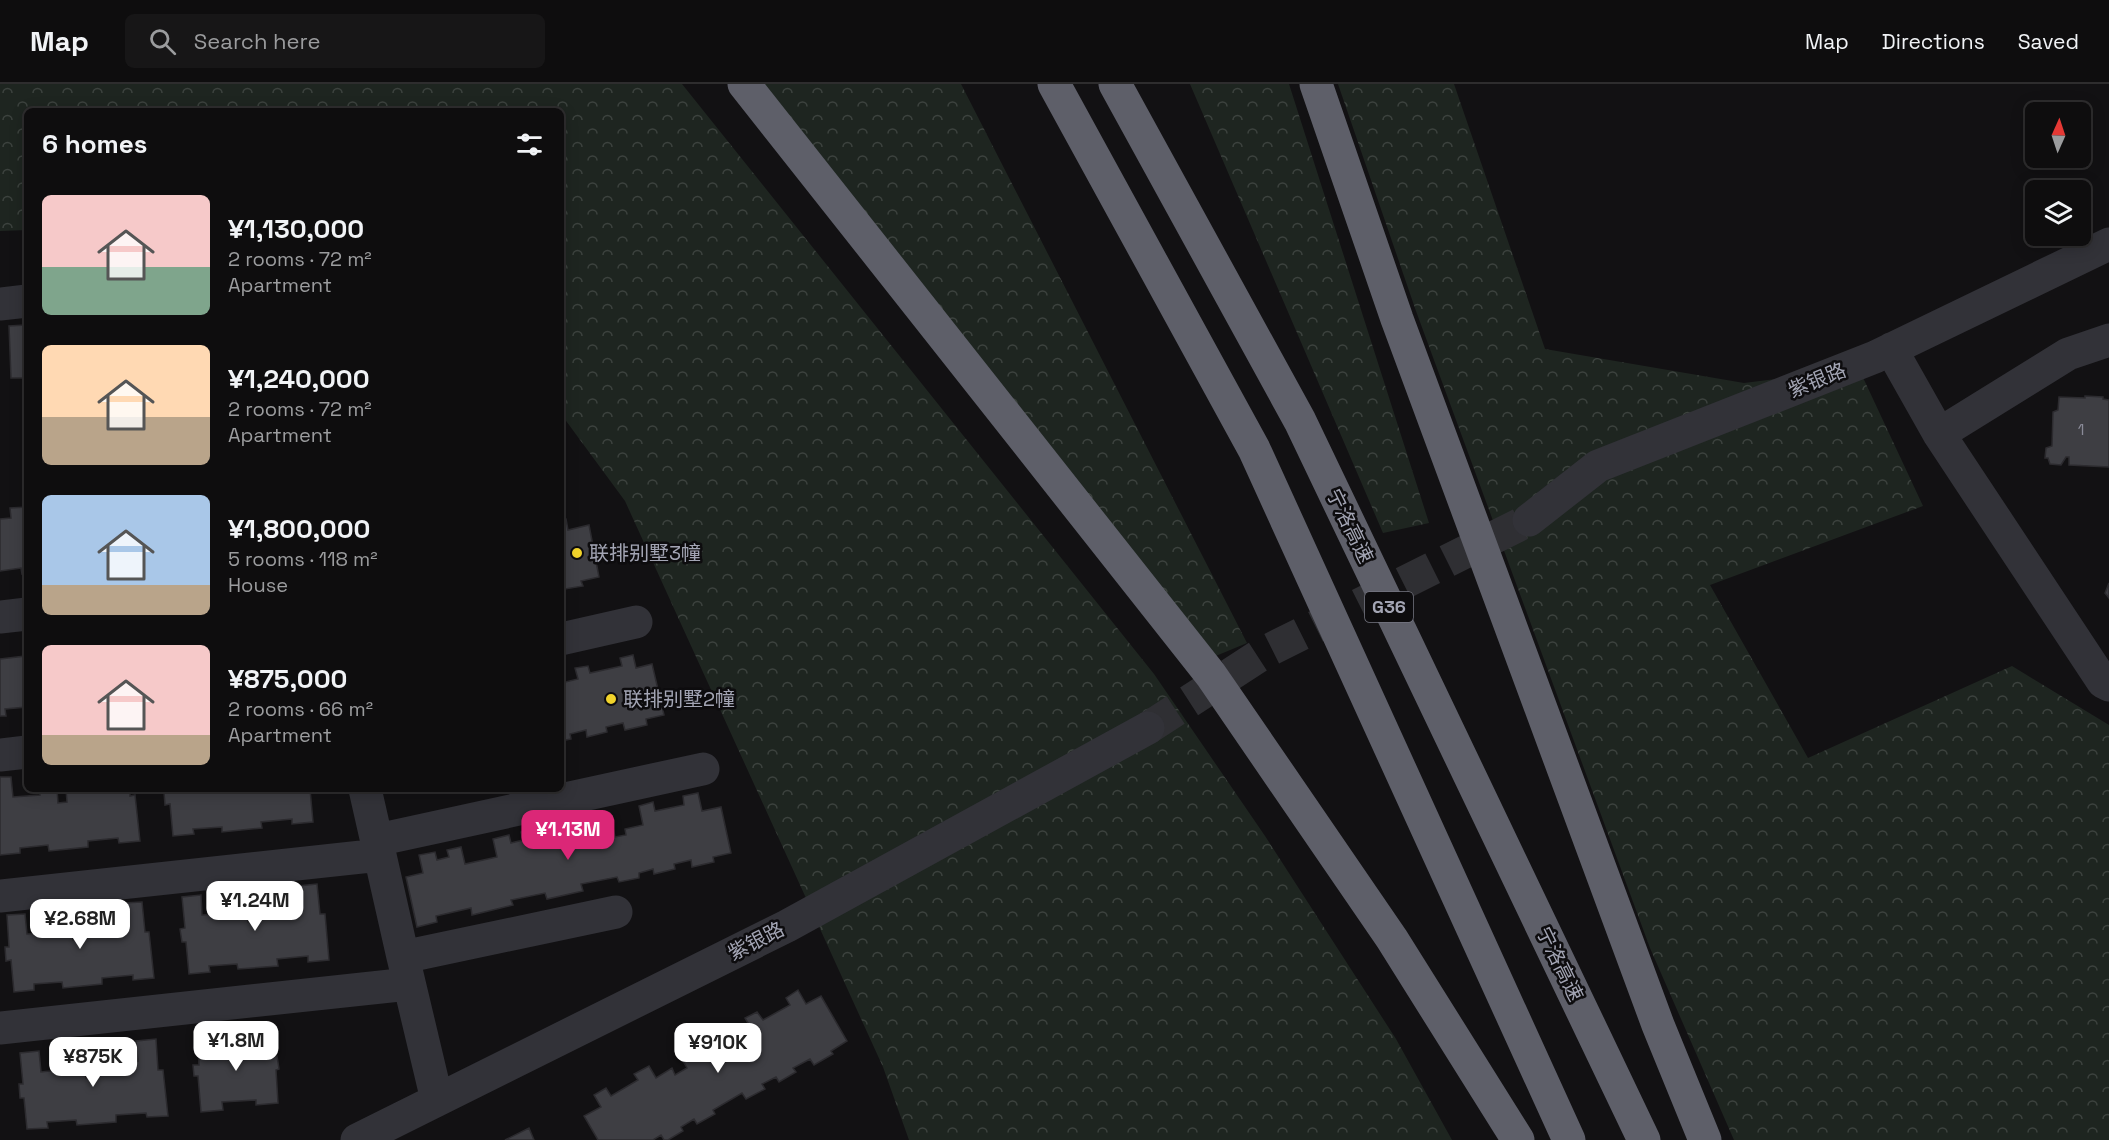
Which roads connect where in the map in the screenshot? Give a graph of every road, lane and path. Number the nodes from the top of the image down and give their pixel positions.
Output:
1 (744, 84) edge
2 (1054, 84) edge
3 (1115, 84) edge
4 (1316, 84) edge
5 (2109, 244) edge
6 (24, 301) edge
7 (0, 304) edge
8 (2109, 340) edge
9 (1891, 349) junction
10 (1939, 434) junction
11 (1529, 520) tunnel mouth
12 (24, 614) edge
13 (0, 617) edge
14 (636, 622) dead end
15 (564, 638) edge
16 (2109, 685) edge
17 (1148, 728) tunnel mouth
18 (24, 752) edge
19 (0, 755) edge
20 (703, 769) dead end
21 (366, 792) edge
22 (379, 848) junction
23 (0, 896) edge
24 (616, 912) dead end
25 (406, 970) junction
26 (0, 1028) edge
27 (437, 1100) junction
28 (357, 1140) edge
29 (1518, 1140) edge
30 (1569, 1140) edge
31 (1644, 1140) edge
32 (1705, 1140) edge

1 - 29 highway
2 - 30 highway
3 - 31 highway, 宁洛高速 / G36
4 - 32 highway
5 - 9 lane, 紫银路
6 - 7 lane
8 - 10 lane
9 - 10 lane
9 - 11 lane, 紫银路
10 - 16 lane
12 - 13 lane
14 - 15 lane
17 - 27 lane, 紫银路
18 - 19 lane
20 - 22 lane
21 - 22 lane
22 - 23 lane
22 - 25 lane
24 - 25 lane
25 - 26 lane
25 - 27 lane
27 - 28 lane, 紫银路

